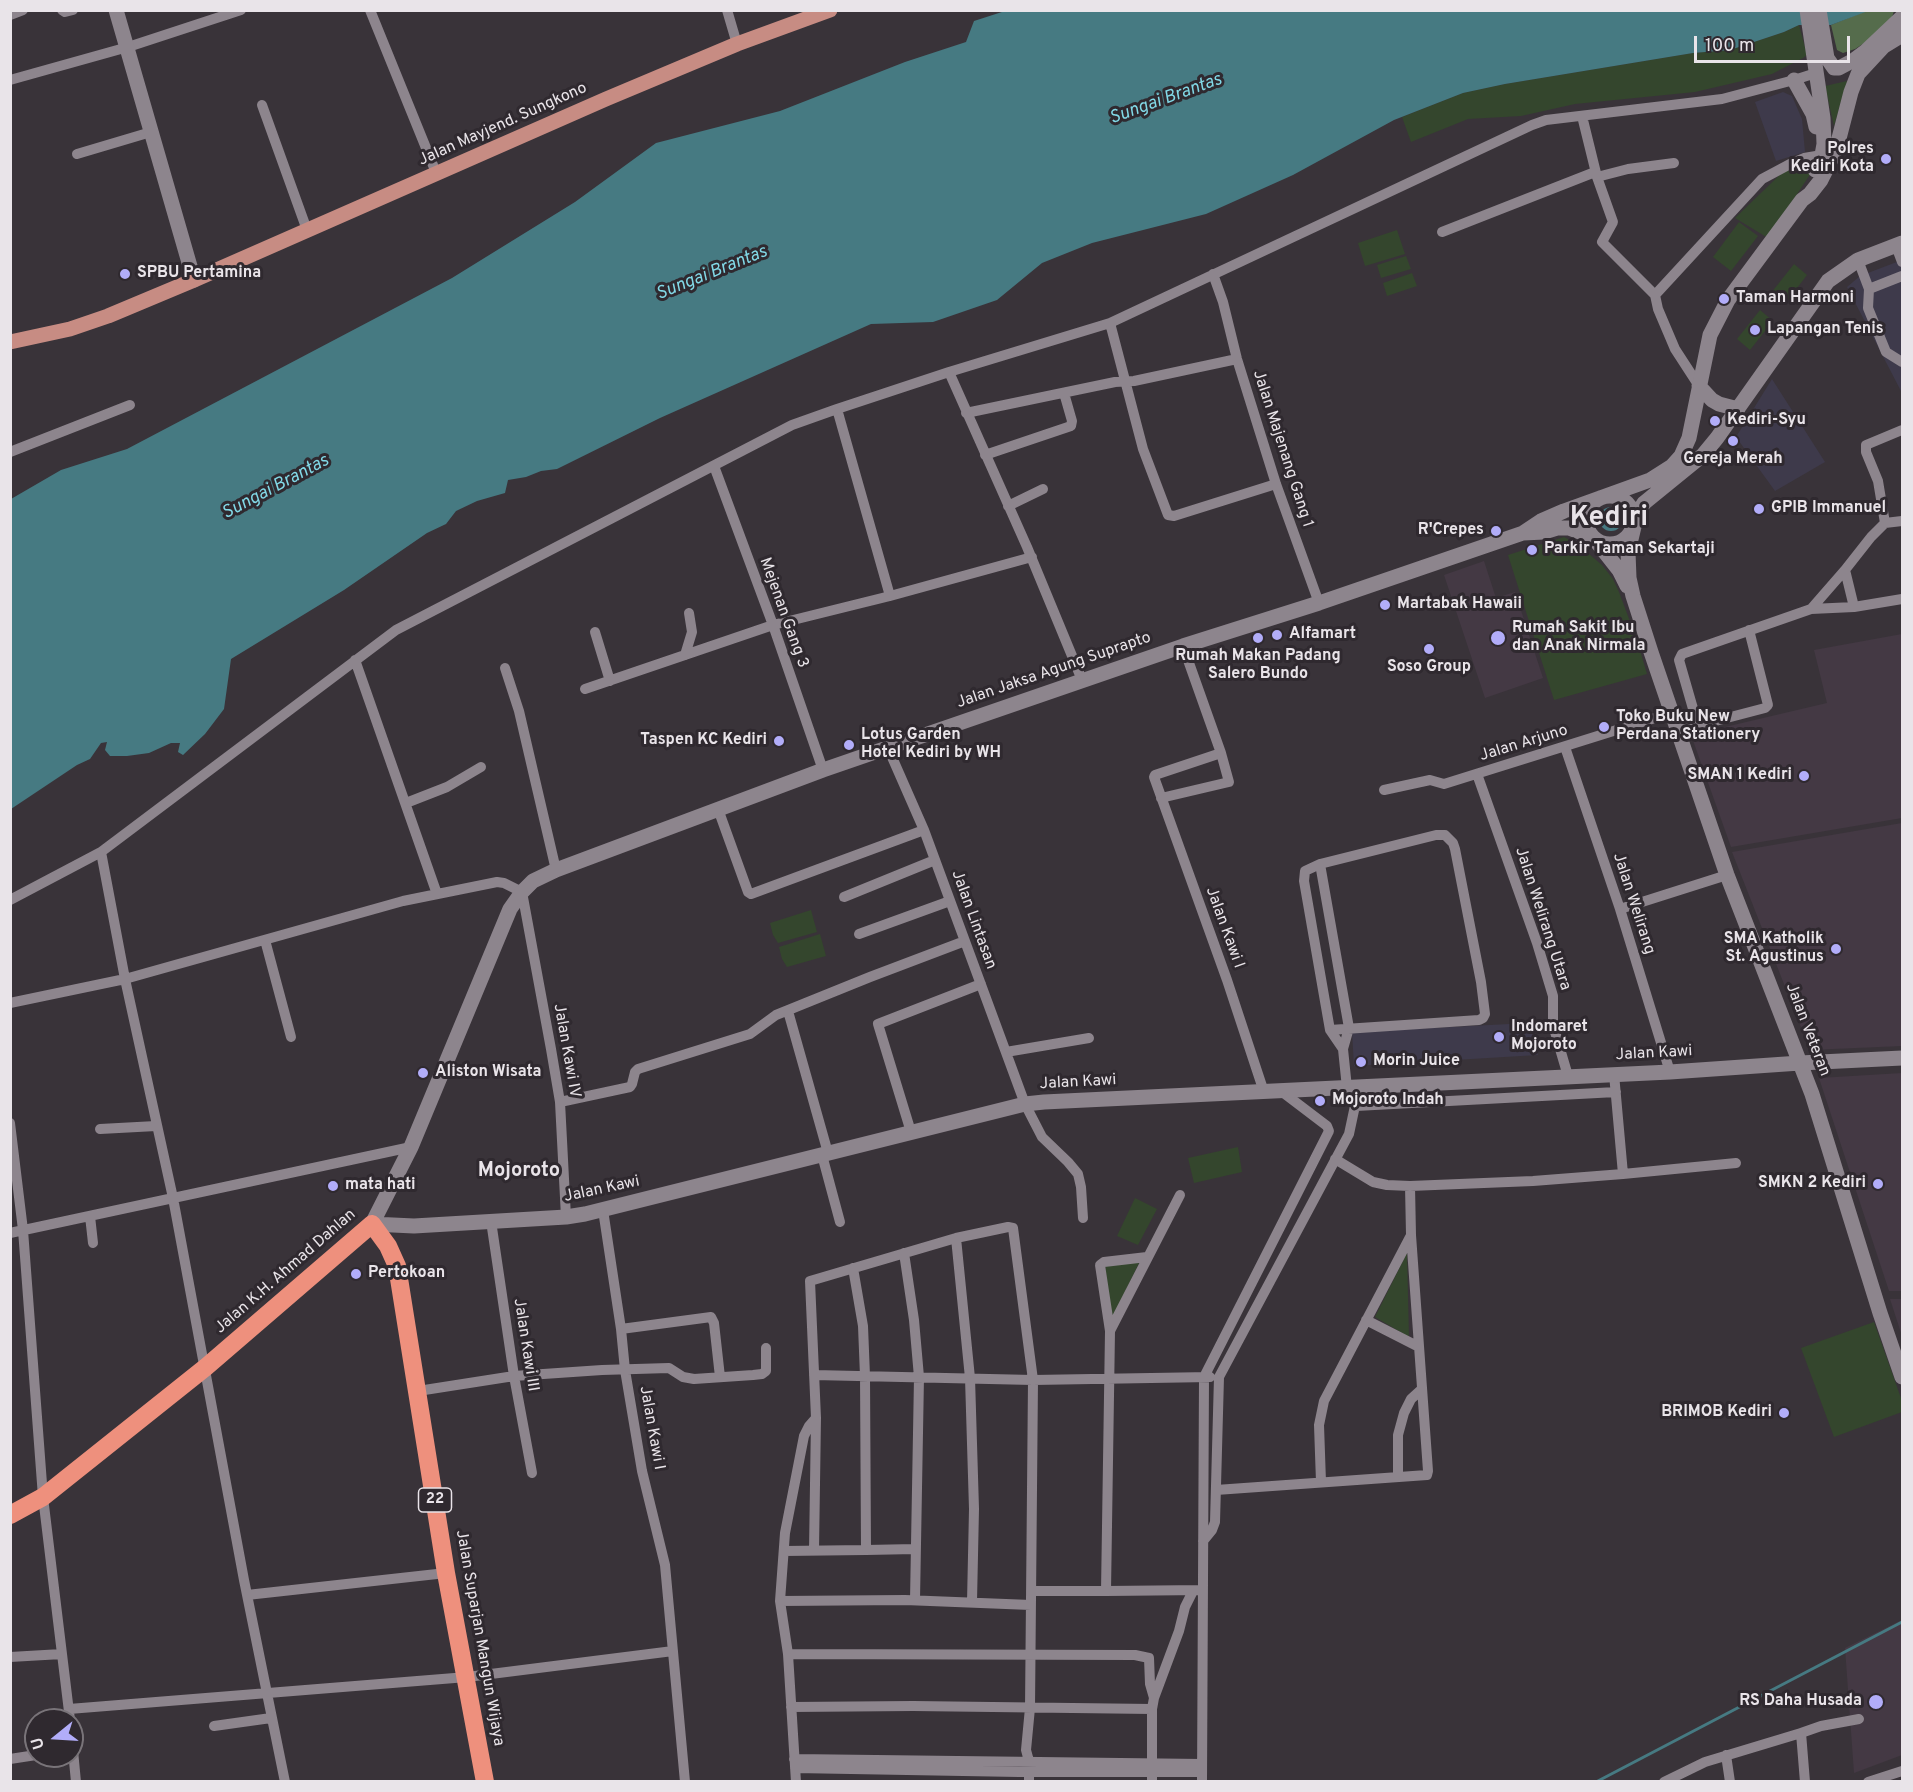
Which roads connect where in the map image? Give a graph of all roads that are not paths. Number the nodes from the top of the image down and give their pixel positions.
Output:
1 (23, 10) edge
2 (62, 10) edge
3 (73, 10) edge
4 (116, 10) edge
5 (241, 10) edge
6 (370, 10) edge
7 (727, 10) edge
8 (830, 10) edge
9 (1807, 10) edge
10 (1819, 10) edge
11 (10, 15) edge
12 (1902, 17) edge
13 (1902, 35) edge
14 (737, 44) junction
15 (128, 47) junction
16 (1819, 52) junction
17 (1816, 73) junction
18 (1794, 80) junction
19 (10, 81) edge
20 (262, 105) dead end
21 (1582, 116) junction
22 (152, 132) junction
23 (1823, 149) junction
24 (77, 153) dead end
25 (1674, 163) dead end
26 (437, 175) junction
27 (1596, 175) junction
28 (1802, 200) junction
29 (307, 230) junction
30 (1442, 231) dead end
31 (1899, 244) edge
32 (1858, 260) junction
33 (1902, 262) edge
34 (1902, 276) edge
35 (194, 280) junction
36 (1215, 280) junction
37 (1869, 289) junction
38 (1655, 295) junction
39 (1110, 323) junction
40 (10, 342) edge
41 (1237, 359) junction
42 (1902, 362) edge
43 (949, 372) junction
44 (1125, 381) junction
45 (1700, 386) junction
46 (1064, 393) junction
47 (130, 405) dead end
48 (837, 409) junction
49 (1738, 409) junction
50 (966, 413) junction
51 (1902, 430) edge
52 (10, 452) edge
53 (985, 455) junction
54 (714, 466) junction
55 (1276, 484) junction
56 (1044, 489) dead end
57 (1602, 497) junction
58 (1008, 506) junction
59 (1902, 521) edge
60 (1885, 524) junction
61 (1633, 525) junction
62 (1523, 532) junction
63 (1593, 537) junction
64 (1032, 557) junction
65 (1845, 570) junction
66 (890, 596) junction
67 (1633, 596) junction
68 (1902, 599) edge
69 (1319, 603) junction
70 (1854, 607) junction
71 (1811, 609) junction
72 (689, 613) dead end
73 (772, 625) junction
74 (1749, 630) junction
75 (595, 632) dead end
76 (1183, 646) junction
77 (685, 655) junction
78 (355, 660) junction
79 (505, 668) dead end
80 (1082, 680) junction
81 (610, 681) junction
82 (585, 689) dead end
83 (1671, 713) junction
84 (1687, 728) junction
85 (1565, 747) junction
86 (888, 748) junction
87 (1221, 753) junction
88 (481, 767) dead end
89 (823, 770) junction
90 (1477, 774) junction
91 (1384, 790) dead end
92 (1161, 798) junction
93 (406, 803) junction
94 (718, 809) junction
95 (924, 831) junction
96 (101, 852) junction
97 (600, 854) joint
98 (935, 860) junction
99 (1320, 864) junction
100 (556, 870) junction
101 (1726, 875) junction
102 (522, 892) junction
103 (437, 894) junction
104 (844, 897) dead end
105 (10, 900) edge
106 (950, 901) junction
107 (1620, 909) junction
108 (859, 934) dead end
109 (265, 940) junction
110 (965, 941) junction
111 (125, 979) junction
112 (981, 984) junction
113 (10, 1004) edge
114 (788, 1011) junction
115 (1349, 1028) junction
116 (1330, 1030) junction
117 (291, 1037) dead end
118 (1089, 1038) dead end
119 (1343, 1049) junction
120 (1006, 1052) junction
121 (1902, 1058) edge
122 (1800, 1063) junction
123 (1670, 1072) junction
124 (1614, 1074) junction
125 (1568, 1076) junction
126 (1353, 1088) junction
127 (1281, 1091) junction
128 (1264, 1092) junction
129 (1616, 1092) junction
130 (560, 1102) junction
131 (1025, 1104) junction
132 (1356, 1106) junction
133 (10, 1123) edge
134 (156, 1126) junction
135 (100, 1129) dead end
136 (911, 1132) junction
137 (411, 1147) junction
138 (825, 1154) junction
139 (1335, 1159) junction
140 (1736, 1163) dead end
141 (1623, 1174) junction
142 (1303, 1185) junction
143 (1410, 1186) junction
144 (1317, 1192) junction
145 (1180, 1195) dead end
146 (173, 1198) junction
147 (603, 1210) junction
148 (90, 1216) junction
149 (566, 1217) junction
150 (1083, 1218) dead end
151 (491, 1221) junction
152 (840, 1222) dead end
153 (372, 1224) junction
154 (23, 1230) junction
155 (10, 1233) edge
156 (1411, 1235) junction
157 (957, 1238) junction
158 (93, 1243) dead end
159 (904, 1253) junction
160 (1147, 1257) junction
161 (853, 1268) junction
162 (1366, 1320) junction
163 (621, 1329) junction
164 (1110, 1331) junction
165 (1419, 1347) junction
166 (766, 1348) dead end
167 (206, 1367) junction
168 (625, 1370) junction
169 (814, 1375) junction
170 (514, 1376) junction
171 (865, 1376) junction
172 (720, 1377) junction
173 (919, 1377) junction
174 (1204, 1377) junction
175 (1219, 1377) junction
176 (1902, 1377) edge
177 (970, 1378) junction
178 (1110, 1379) junction
179 (1033, 1380) junction
180 (1422, 1389) junction
181 (418, 1391) junction
182 (816, 1418) junction
183 (532, 1473) dead end
184 (1398, 1477) junction
185 (1321, 1482) junction
186 (1216, 1490) junction
187 (43, 1497) junction
188 (10, 1515) edge
189 (1203, 1541) junction
190 (915, 1549) junction
191 (814, 1550) junction
192 (866, 1550) junction
193 (784, 1551) junction
194 (446, 1573) junction
195 (1198, 1590) junction
196 (1031, 1591) junction
197 (1106, 1591) junction
198 (247, 1595) junction
199 (915, 1600) junction
200 (780, 1601) junction
201 (972, 1602) junction
202 (1031, 1605) junction
203 (673, 1651) junction
204 (62, 1654) junction
205 (788, 1654) junction
206 (1030, 1655) junction
207 (10, 1657) edge
208 (467, 1677) junction
209 (266, 1693) junction
210 (1153, 1704) junction
211 (791, 1707) junction
212 (68, 1708) edge
213 (1030, 1708) junction
214 (84, 1713) edge
215 (272, 1718) junction
216 (1859, 1719) dead end
217 (214, 1726) dead end
218 (1801, 1733) junction
219 (1726, 1755) junction
220 (795, 1763) junction
221 (1024, 1768) edge
222 (1152, 1772) edge
223 (1202, 1772) edge
224 (1902, 1772) edge
225 (285, 1782) edge
226 (485, 1782) edge
227 (685, 1782) edge
228 (796, 1782) edge
229 (1664, 1782) edge
230 (1730, 1782) edge
231 (1805, 1782) edge
232 (1868, 1782) edge

1 - 11 street
2 - 3 street
4 - 15 main road
5 - 15 street
6 - 26 street
7 - 14 street
8 - 14 main road, Jalan Mayjend. Sungkono
9 - 16 main road
10 - 16 main road
12 - 16 main road
13 - 28 main road
14 - 26 main road, Jalan Mayjend. Sungkono
15 - 19 street
15 - 22 main road
16 - 17 main road
17 - 18 street
17 - 23 main road
18 - 21 street
18 - 23 main road
20 - 29 street
21 - 27 street
21 - 36 street
22 - 24 street
22 - 35 main road
23 - 28 main road
23 - 38 street
25 - 27 street
26 - 29 main road, Jalan Mayjend. Sungkono
27 - 30 street
27 - 38 street
28 - 45 main road
29 - 35 main road, Jalan Mayjend. Sungkono
31 - 32 main road
31 - 33 street
32 - 37 street
32 - 49 main road
34 - 37 street
35 - 40 main road, Jalan Mayjend. Sungkono
36 - 39 street
36 - 41 street, Jalan Majenang Gang 1
37 - 42 street
38 - 45 street
39 - 43 street
39 - 44 street
41 - 44 street
41 - 55 street, Jalan Majenang Gang 1
43 - 48 street
43 - 50 street
44 - 46 street
44 - 55 street
45 - 49 main road
45 - 57 main road
46 - 50 street
46 - 53 street
47 - 52 street
48 - 54 street
48 - 66 street
49 - 61 main road
50 - 53 street
51 - 60 street
53 - 58 street
54 - 73 street, Mejenan Gang 3
54 - 78 street
55 - 69 street, Jalan Majenang Gang 1
56 - 58 street
57 - 61 main road
57 - 62 main road
57 - 63 main road
58 - 64 street
59 - 60 street
60 - 65 street
61 - 63 main road
61 - 67 main road
62 - 63 main road
62 - 69 main road, Jalan Jaksa Agung Suprapto
63 - 67 main road
64 - 66 street
64 - 80 street
65 - 70 street
65 - 71 street
66 - 73 street
67 - 83 main road, Jalan Veteran
68 - 70 street
69 - 76 main road, Jalan Jaksa Agung Suprapto
70 - 71 street
71 - 74 street
72 - 77 street
73 - 77 street
73 - 89 street, Mejenan Gang 3
74 - 84 street
74 - 84 street
75 - 81 street
76 - 80 main road, Jalan Jaksa Agung Suprapto
76 - 87 street
77 - 81 street
78 - 93 street
78 - 96 street
79 - 100 street
80 - 86 main road, Jalan Jaksa Agung Suprapto
81 - 82 street
83 - 84 main road, Jalan Veteran
83 - 85 street, Jalan Arjuno
84 - 101 main road, Jalan Veteran
85 - 90 street, Jalan Arjuno
85 - 107 street, Jalan Welirang
86 - 89 main road, Jalan Jaksa Agung Suprapto
86 - 95 street, Jalan Lintasan
87 - 92 street, Jalan Kawi I
87 - 92 street
88 - 93 street
89 - 94 main road, Jalan Jaksa Agung Suprapto
90 - 91 street, Jalan Arjuno
90 - 125 street, Jalan Welirang Utara
92 - 128 street, Jalan Kawi I
93 - 103 street
94 - 95 street
94 - 97 main road, Jalan Jaksa Agung Suprapto
95 - 98 street, Jalan Lintasan
96 - 105 street
96 - 111 street
97 - 100 main road, Jalan K.H. Ahmad Dahlan
98 - 104 street
98 - 106 street, Jalan Lintasan
99 - 115 street
99 - 115 street
99 - 116 street
100 - 102 main road, Jalan K.H. Ahmad Dahlan
101 - 107 street
101 - 122 main road, Jalan Veteran
102 - 103 street
102 - 130 street, Jalan Kawi IV
102 - 137 main road, Jalan K.H. Ahmad Dahlan
103 - 109 street
106 - 108 street
106 - 110 street, Jalan Lintasan
107 - 123 street, Jalan Welirang
109 - 111 street
109 - 117 street
110 - 112 street, Jalan Lintasan
110 - 114 street
111 - 113 street
111 - 134 street
112 - 120 street, Jalan Lintasan
112 - 136 street
114 - 130 street
114 - 138 street
115 - 116 street
115 - 119 street
116 - 119 street
118 - 120 street
119 - 126 street
120 - 131 street, Jalan Lintasan
121 - 122 main road, Jalan Kawi
122 - 123 main road, Jalan Kawi
122 - 176 main road, Jalan Veteran
123 - 124 main road, Jalan Kawi
124 - 125 main road, Jalan Kawi
124 - 129 street
125 - 126 main road, Jalan Kawi
126 - 127 main road, Jalan Kawi
126 - 132 street
127 - 128 main road, Jalan Kawi
127 - 142 street
128 - 131 main road, Jalan Kawi
129 - 132 street
129 - 141 street
130 - 149 street, Jalan Kawi IV
131 - 136 main road, Jalan Kawi
131 - 150 street, Jalan Lintasan
132 - 139 street
133 - 154 street
134 - 135 street
134 - 146 street
136 - 138 main road, Jalan Kawi
137 - 146 street
137 - 153 main road, Jalan K.H. Ahmad Dahlan
138 - 147 main road, Jalan Kawi
138 - 152 street
139 - 143 street
139 - 144 street
140 - 141 street
141 - 143 street
142 - 144 street
142 - 174 street
143 - 156 street
144 - 175 street
145 - 160 street
146 - 148 street
146 - 167 street
147 - 149 main road, Jalan Kawi
147 - 163 street, Jalan Kawi I
148 - 154 street
148 - 158 street
149 - 151 main road, Jalan Kawi
151 - 153 main road, Jalan Kawi
151 - 170 street, Jalan Kawi III
153 - 167 highway, Jalan K.H. Ahmad Dahlan
153 - 181 highway, Jalan Suparjan Mangun Wijaya / 22
154 - 155 street
154 - 187 street
156 - 162 street
156 - 165 street
157 - 159 street
157 - 177 street
157 - 179 street
159 - 161 street
159 - 173 street
160 - 164 street
160 - 164 street
161 - 169 street
161 - 171 street
162 - 165 street
162 - 185 street
163 - 168 street, Jalan Kawi I
163 - 172 street
164 - 178 street
165 - 180 street
166 - 172 street
167 - 187 highway, Jalan K.H. Ahmad Dahlan
167 - 198 street
168 - 170 street
168 - 172 street
168 - 203 street, Jalan Kawi I
169 - 171 street
169 - 182 street
170 - 181 street
170 - 183 street, Jalan Kawi III
171 - 173 street
171 - 192 street
173 - 177 street
173 - 190 street
174 - 175 street
174 - 178 street
174 - 189 street
175 - 186 street
177 - 179 street
177 - 201 street
178 - 179 street
178 - 197 street
179 - 196 street
180 - 184 street
180 - 184 street
181 - 194 highway, Jalan Suparjan Mangun Wijaya / 22
182 - 191 street
182 - 193 street
184 - 185 street
185 - 186 street
186 - 189 street
187 - 188 highway, Jalan K.H. Ahmad Dahlan
187 - 204 street
189 - 195 street
190 - 192 street
190 - 199 street
191 - 192 street
191 - 193 street
193 - 200 street
194 - 198 street
194 - 208 highway, Jalan Suparjan Mangun Wijaya / 22
195 - 197 street
195 - 210 street
195 - 223 street
196 - 197 street
196 - 202 street
198 - 209 street
199 - 200 street
199 - 201 street
200 - 205 street
201 - 202 street
202 - 206 street
203 - 208 street
203 - 227 street, Jalan Kawi I
204 - 207 street
204 - 212 street
205 - 206 street
205 - 211 street
206 - 210 street
206 - 213 street
208 - 209 street
208 - 226 highway, Jalan Suparjan Mangun Wijaya / 22
209 - 214 street
209 - 215 street
210 - 213 street
210 - 222 street
211 - 213 street
211 - 220 street
213 - 221 street
215 - 217 street
215 - 225 street
216 - 218 street
218 - 219 street
218 - 231 street
219 - 229 street
219 - 230 street
220 - 221 street
220 - 228 street
221 - 222 street
222 - 223 street
224 - 232 street

